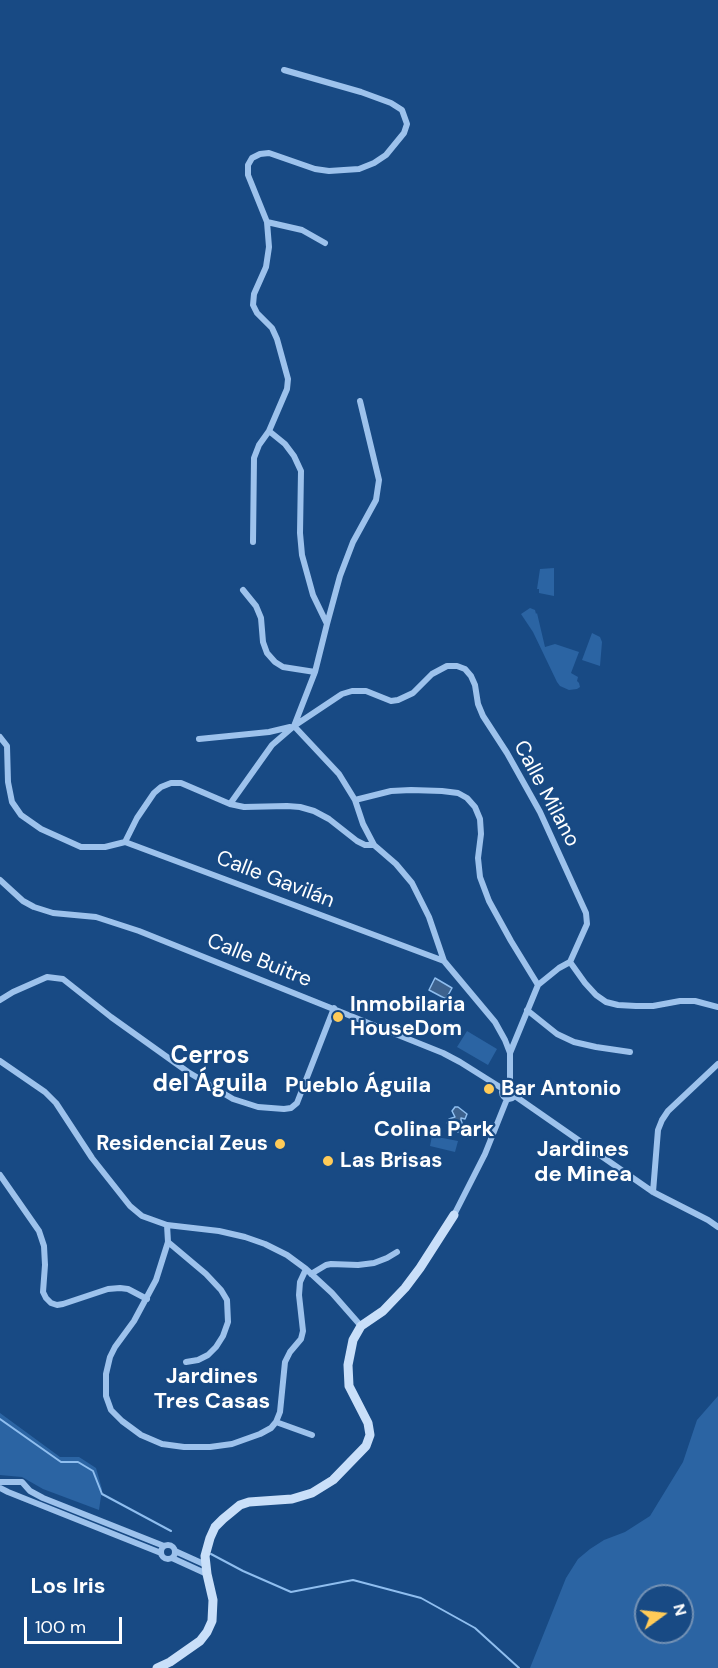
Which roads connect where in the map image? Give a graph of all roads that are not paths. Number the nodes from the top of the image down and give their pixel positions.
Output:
1 (284, 70) dead end
2 (267, 222) junction
3 (325, 243) dead end
4 (360, 400) dead end
5 (268, 431) junction
6 (253, 542) dead end
7 (243, 590) dead end
8 (327, 624) junction
9 (315, 672) junction
10 (294, 726) junction
11 (0, 737) edge
12 (199, 739) dead end
13 (355, 800) junction
14 (230, 804) junction
15 (125, 842) junction
16 (375, 845) junction
17 (0, 880) edge
18 (444, 962) junction
19 (570, 962) junction
20 (538, 985) junction
21 (0, 1000) edge
22 (718, 1007) edge
23 (334, 1008) junction
24 (527, 1010) junction
25 (630, 1052) dead end
26 (510, 1053) junction
27 (0, 1061) edge
28 (718, 1064) edge
29 (510, 1086) junction
30 (503, 1089) junction
31 (515, 1096) junction
32 (507, 1099) junction
33 (0, 1175) edge
34 (653, 1192) junction
35 (454, 1215) joint
36 (167, 1225) junction
37 (718, 1227) edge
38 (168, 1242) junction
39 (397, 1251) dead end
40 (308, 1271) junction
41 (147, 1299) junction
42 (361, 1326) junction
43 (186, 1362) dead end
44 (276, 1422) junction
45 (312, 1435) dead end
46 (0, 1482) edge
47 (18, 1482) junction
48 (25, 1485) junction
49 (0, 1488) edge
50 (17, 1496) junction
51 (163, 1549) junction
52 (173, 1555) junction
53 (206, 1569) junction
54 (157, 1668) edge

1 - 2 street
2 - 3 street
2 - 5 street
4 - 8 street
5 - 6 street
5 - 8 street
7 - 9 street
8 - 9 street
9 - 10 street
10 - 12 street
10 - 13 street
10 - 14 street
10 - 19 street, Calle Milano
11 - 15 street
13 - 16 street
13 - 20 street
14 - 15 street
14 - 16 street
15 - 18 street, Calle Gavilán
16 - 18 street
17 - 23 street, Calle Buitre
18 - 26 street
19 - 20 street
19 - 22 street
20 - 24 street
21 - 23 street
23 - 30 street, Calle Buitre
24 - 25 street
24 - 26 street
26 - 29 street
27 - 36 street
28 - 34 street
29 - 30 street
29 - 31 street
30 - 32 street
31 - 32 street
31 - 34 street
32 - 35 street
33 - 41 street
34 - 37 street
35 - 42 street
36 - 38 street
36 - 40 street
38 - 41 street
38 - 43 street
39 - 40 street
40 - 42 street
40 - 44 street
41 - 44 street
42 - 53 street
44 - 45 street
46 - 47 street
47 - 48 street
47 - 50 street
48 - 50 street
48 - 51 street
49 - 50 street
50 - 51 street
51 - 52 street
51 - 52 street
52 - 53 street
53 - 54 street

